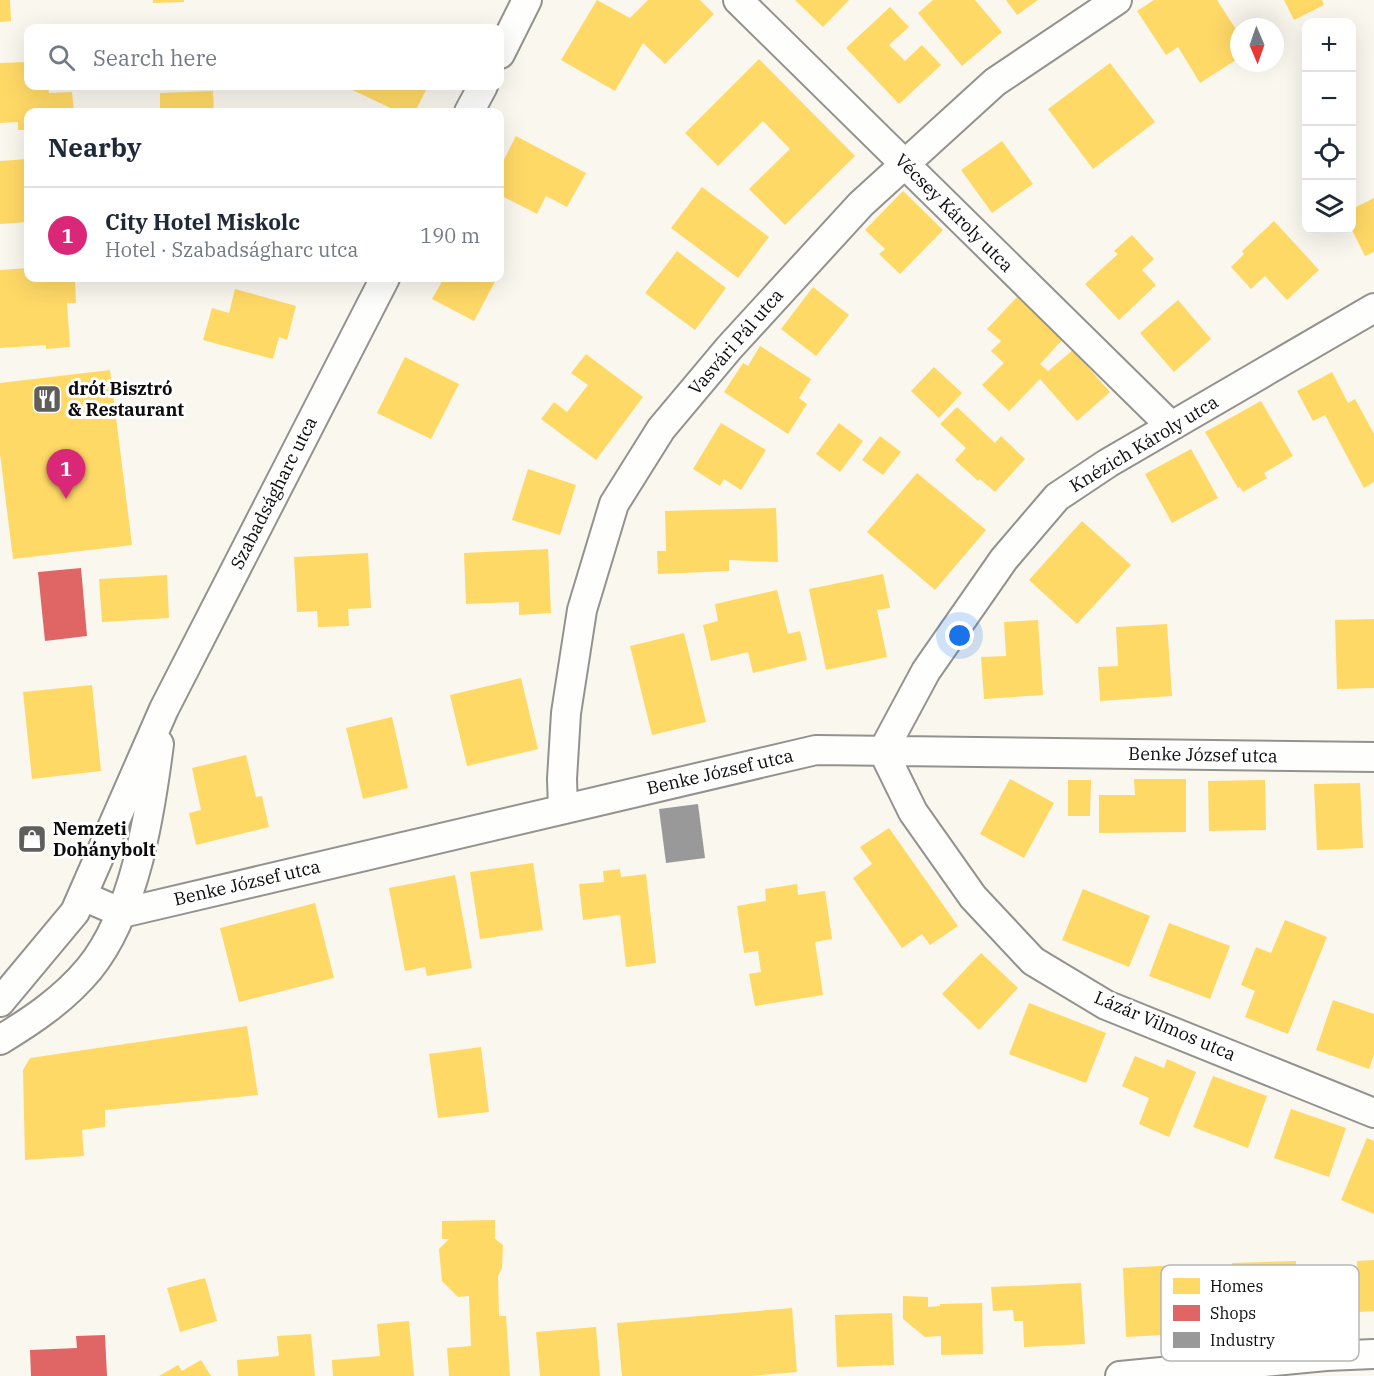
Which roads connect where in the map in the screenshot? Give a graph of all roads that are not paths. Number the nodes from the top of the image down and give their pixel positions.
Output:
1 (527, 0) edge
2 (738, 0) edge
3 (1117, 0) edge
4 (504, 46) edge
5 (481, 90) edge
6 (471, 108) edge
7 (905, 164) junction
8 (383, 282) edge
9 (1374, 308) edge
10 (1171, 426) junction
11 (164, 710) junction
12 (884, 752) junction
13 (1374, 757) edge
14 (563, 809) junction
15 (83, 896) junction
16 (122, 913) junction
17 (0, 1002) edge
18 (0, 1040) edge
19 (1374, 1113) edge
20 (1374, 1354) edge
21 (1359, 1355) edge
22 (1274, 1361) edge
23 (1120, 1376) edge

1 - 4 street
2 - 7 street, Vécsey Károly utca
3 - 7 street, Vasvári Pál utca
5 - 6 street
7 - 10 street, Vécsey Károly utca
7 - 14 street, Vasvári Pál utca
8 - 11 street, Szabadságharc utca
9 - 10 street, Knézich Károly utca
10 - 12 street, Knézich Károly utca
11 - 15 street, Szabadságharc utca
11 - 16 street, Szabadságharc utca
12 - 13 street, Benke József utca
12 - 14 street, Benke József utca
12 - 19 street, Lázár Vilmos utca
14 - 16 street, Benke József utca
15 - 16 street
15 - 17 street, Szabadságharc utca
16 - 18 street, Szabadságharc utca
20 - 21 street
22 - 23 street

